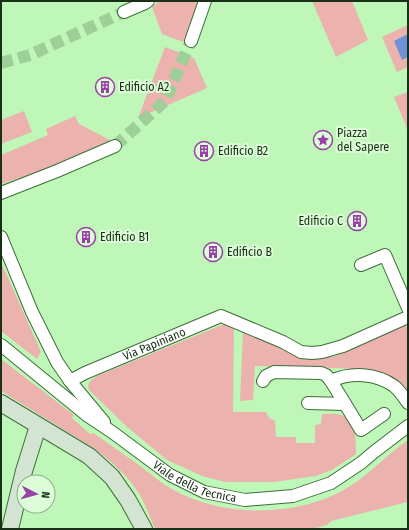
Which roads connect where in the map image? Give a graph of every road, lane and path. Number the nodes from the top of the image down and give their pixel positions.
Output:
1 (148, 1) edge
2 (205, 1) edge
3 (124, 12) tunnel mouth
4 (191, 41) tunnel mouth
5 (115, 146) tunnel mouth
6 (1, 193) edge
7 (1, 237) edge
8 (361, 265) dead end
9 (408, 308) edge
10 (408, 317) edge
11 (1, 345) edge
12 (27, 366) junction
13 (68, 379) junction
14 (263, 381) dead end
15 (331, 381) junction
16 (1, 403) edge
17 (308, 403) dead end
18 (408, 403) edge
19 (345, 404) junction
20 (384, 414) dead end
21 (38, 426) junction
22 (408, 426) edge
23 (112, 432) junction
24 (10, 529) edge
25 (144, 529) edge

1 - 3 street
2 - 4 street
5 - 6 street
7 - 13 street
8 - 9 street
10 - 13 street, Via Papiniano
11 - 12 street, Viale della Tecnica
12 - 13 street
12 - 23 street, Viale della Tecnica
13 - 23 street
14 - 15 street
15 - 18 street
15 - 19 street
16 - 21 street
17 - 19 street
19 - 20 street
21 - 24 street
21 - 25 street
22 - 23 street, Viale della Tecnica

